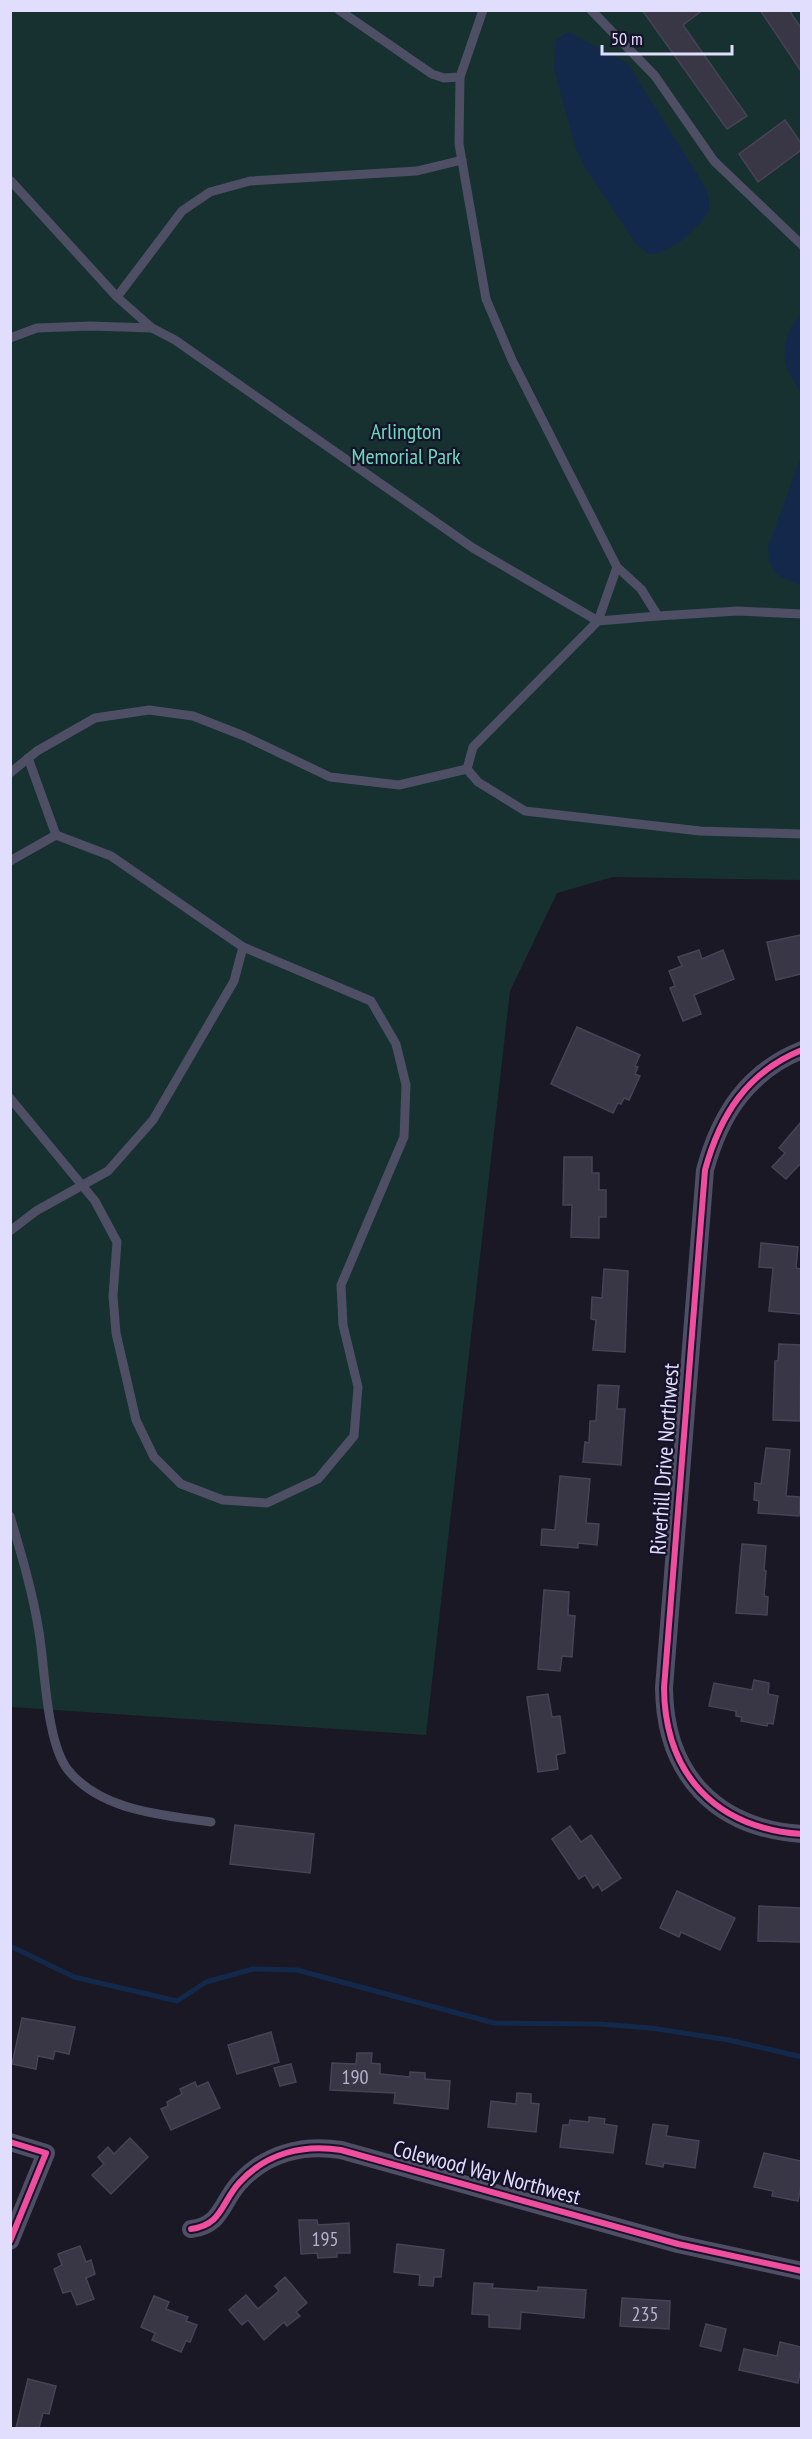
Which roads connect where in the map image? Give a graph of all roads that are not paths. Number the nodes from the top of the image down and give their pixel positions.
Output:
1 (339, 10) edge
2 (483, 10) edge
3 (591, 10) edge
4 (460, 77) junction
5 (462, 160) junction
6 (10, 180) edge
7 (801, 245) edge
8 (117, 297) junction
9 (152, 328) junction
10 (10, 338) edge
11 (616, 567) junction
12 (801, 614) edge
13 (658, 616) junction
14 (598, 621) junction
15 (28, 758) junction
16 (467, 769) junction
17 (10, 773) edge
18 (801, 834) edge
19 (56, 835) junction
20 (10, 861) edge
21 (243, 947) junction
22 (801, 1050) edge
23 (10, 1098) edge
24 (82, 1185) junction
25 (10, 1231) edge
26 (10, 1516) edge
27 (212, 1822) dead end
28 (801, 1834) edge
29 (10, 2142) edge
30 (191, 2229) dead end
31 (10, 2241) edge
32 (801, 2271) edge

1 - 4 lane
2 - 4 lane
3 - 7 lane
4 - 5 lane
5 - 8 lane
5 - 11 lane
6 - 8 lane
8 - 9 lane
9 - 10 lane
9 - 14 lane
11 - 13 lane
11 - 14 lane
12 - 13 lane
13 - 14 lane
14 - 16 lane
15 - 16 lane
15 - 17 lane
15 - 19 lane
16 - 18 lane
19 - 20 lane
19 - 21 lane
21 - 24 lane
21 - 24 lane
22 - 28 street, Riverhill Drive Northwest
23 - 24 lane
24 - 25 lane
26 - 27 lane
29 - 31 street
30 - 32 street, Colewood Way Northwest

